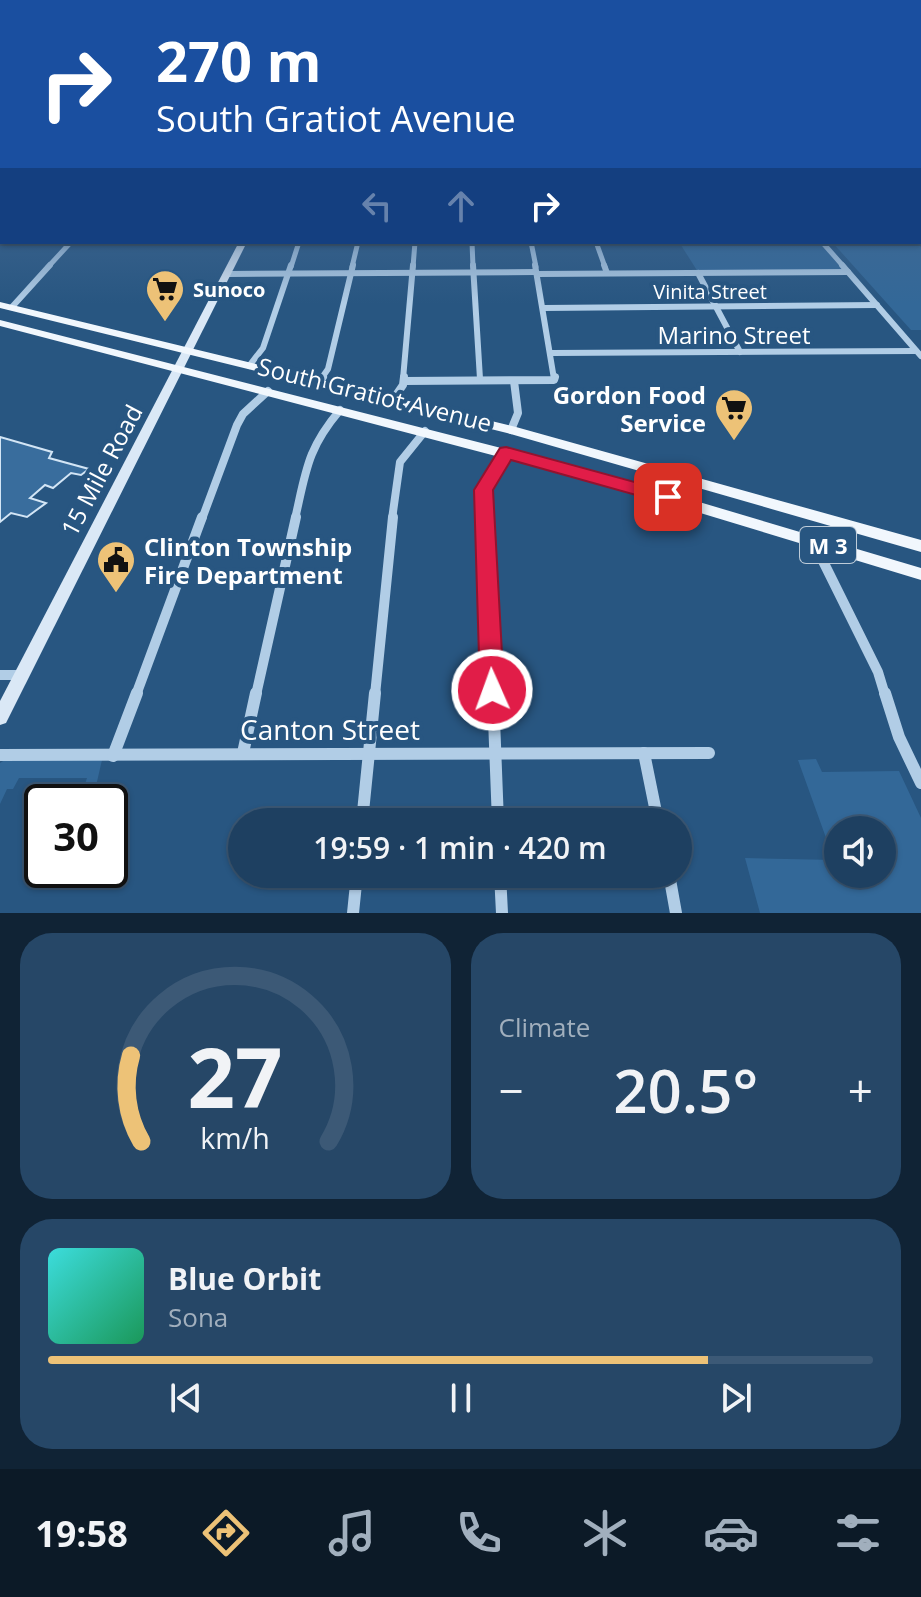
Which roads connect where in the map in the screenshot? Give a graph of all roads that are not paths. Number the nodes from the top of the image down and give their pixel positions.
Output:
1 (69, 244) edge
2 (242, 244) edge
3 (298, 244) edge
4 (358, 244) edge
5 (415, 244) edge
6 (472, 244) edge
7 (531, 244) edge
8 (597, 244) edge
9 (824, 244) edge
10 (412, 272) junction
11 (475, 272) junction
12 (848, 272) junction
13 (289, 273) junction
14 (352, 273) junction
15 (537, 273) junction
16 (607, 273) junction
17 (698, 273) junction
18 (227, 274) junction
19 (877, 305) junction
20 (6, 306) edge
21 (716, 307) junction
22 (544, 308) junction
23 (69, 321) junction
24 (0, 323) edge
25 (40, 332) junction
26 (190, 350) junction
27 (740, 352) junction
28 (552, 353) junction
29 (919, 354) edge
30 (249, 366) junction
31 (181, 369) junction
32 (480, 380) junction
33 (404, 381) junction
34 (514, 381) junction
35 (319, 383) junction
36 (268, 391) junction
37 (364, 394) junction
38 (293, 398) junction
39 (392, 401) junction
40 (340, 410) junction
41 (511, 430) junction
42 (425, 431) junction
43 (506, 452) junction
44 (753, 496) junction
45 (821, 516) junction
46 (736, 517) junction
47 (813, 541) junction
48 (921, 546) edge
49 (921, 574) edge
50 (0, 675) edge
51 (21, 675) junction
52 (0, 718) edge
53 (495, 752) junction
54 (243, 753) junction
55 (368, 753) junction
56 (644, 753) junction
57 (709, 753) dead end
58 (0, 755) edge
59 (113, 756) junction
60 (921, 783) edge
61 (363, 808) edge
62 (497, 808) edge
63 (655, 808) edge
64 (356, 888) edge
65 (501, 888) edge
66 (672, 888) edge
67 (353, 913) edge
68 (502, 913) edge
69 (676, 913) edge

1 - 20 street
2 - 18 main road, 15 Mile Road
3 - 13 street
4 - 14 street
5 - 10 street
6 - 11 street
7 - 15 street
8 - 16 street
9 - 12 street
10 - 11 street
10 - 14 street
10 - 33 street
11 - 15 street
11 - 32 street
12 - 17 street
12 - 19 street
13 - 14 street
13 - 18 street
13 - 30 street
14 - 35 street
15 - 16 street
15 - 22 street
16 - 17 street
17 - 21 street
18 - 26 main road, 15 Mile Road
19 - 21 street, Vinita Street
19 - 29 street
20 - 23 main road, South Gratiot Avenue / M 3
21 - 22 street, Vinita Street
21 - 27 street
22 - 28 street
23 - 25 main road
23 - 26 main road, South Gratiot Avenue / M 3
24 - 25 main road, South Gratiot Avenue / M 3
25 - 31 main road, South Gratiot Avenue / M 3
26 - 30 main road, South Gratiot Avenue / M 3
26 - 31 main road, 15 Mile Road
27 - 28 street, Marino Street
27 - 29 street, Marino Street
28 - 34 street
30 - 35 main road, South Gratiot Avenue / M 3
31 - 36 main road, South Gratiot Avenue / M 3
31 - 51 main road, 15 Mile Road
32 - 33 street
32 - 34 street
33 - 39 street
34 - 41 street
35 - 37 main road, South Gratiot Avenue / M 3
35 - 38 main road
36 - 38 main road, South Gratiot Avenue / M 3
36 - 59 street
37 - 39 main road, South Gratiot Avenue / M 3
37 - 40 main road
38 - 40 main road, South Gratiot Avenue / M 3
39 - 41 main road, South Gratiot Avenue / M 3
40 - 42 main road, South Gratiot Avenue / M 3
40 - 54 street
41 - 44 main road, South Gratiot Avenue / M 3
42 - 43 main road, South Gratiot Avenue / M 3
42 - 55 street
43 - 46 main road, South Gratiot Avenue / M 3
43 - 53 street
44 - 45 main road, South Gratiot Avenue / M 3
44 - 46 main road
45 - 47 main road
45 - 48 main road, South Gratiot Avenue / M 3
46 - 47 main road, South Gratiot Avenue / M 3
47 - 49 main road, South Gratiot Avenue / M 3
47 - 60 street
50 - 51 street
51 - 52 main road, 15 Mile Road
53 - 55 street, Canton Street
53 - 56 street, Canton Street
53 - 62 street
54 - 55 street, Canton Street
54 - 59 street, Canton Street
55 - 61 street
56 - 57 street, Canton Street
56 - 63 street
58 - 59 street, Canton Street
64 - 67 street
65 - 68 street
66 - 69 street

